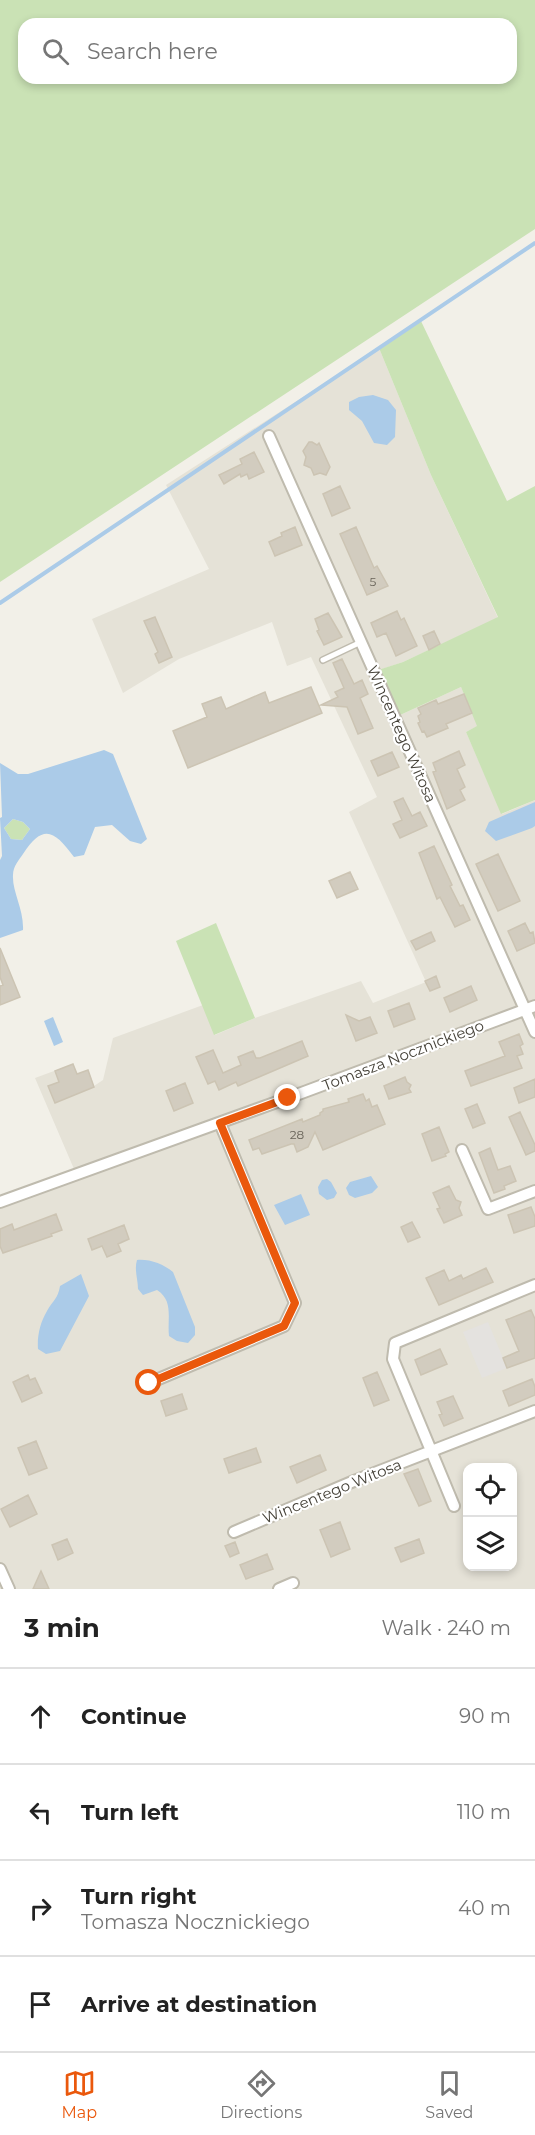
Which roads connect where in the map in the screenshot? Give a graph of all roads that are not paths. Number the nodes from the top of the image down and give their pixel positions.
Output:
1 (269, 436) dead end
2 (362, 642) junction
3 (322, 660) dead end
4 (530, 1007) edge
5 (535, 1032) edge
6 (220, 1123) junction
7 (462, 1150) dead end
8 (535, 1191) edge
9 (0, 1202) edge
10 (535, 1285) edge
11 (149, 1383) dead end
12 (535, 1412) edge
13 (431, 1451) junction
14 (454, 1506) dead end
15 (234, 1532) dead end
16 (0, 1569) edge
17 (293, 1584) dead end
18 (9, 1589) edge
19 (279, 1589) edge

1 - 2 street, Wincentego Witosa
2 - 3 lane
2 - 4 street, Wincentego Witosa
4 - 5 street, Wincentego Witosa
4 - 6 street, Tomasza Nocznickiego
6 - 9 street, Tomasza Nocznickiego
6 - 11 street
7 - 8 street
10 - 13 street
12 - 13 street, Wincentego Witosa
13 - 14 street
13 - 15 street, Wincentego Witosa
16 - 18 street
17 - 19 street

